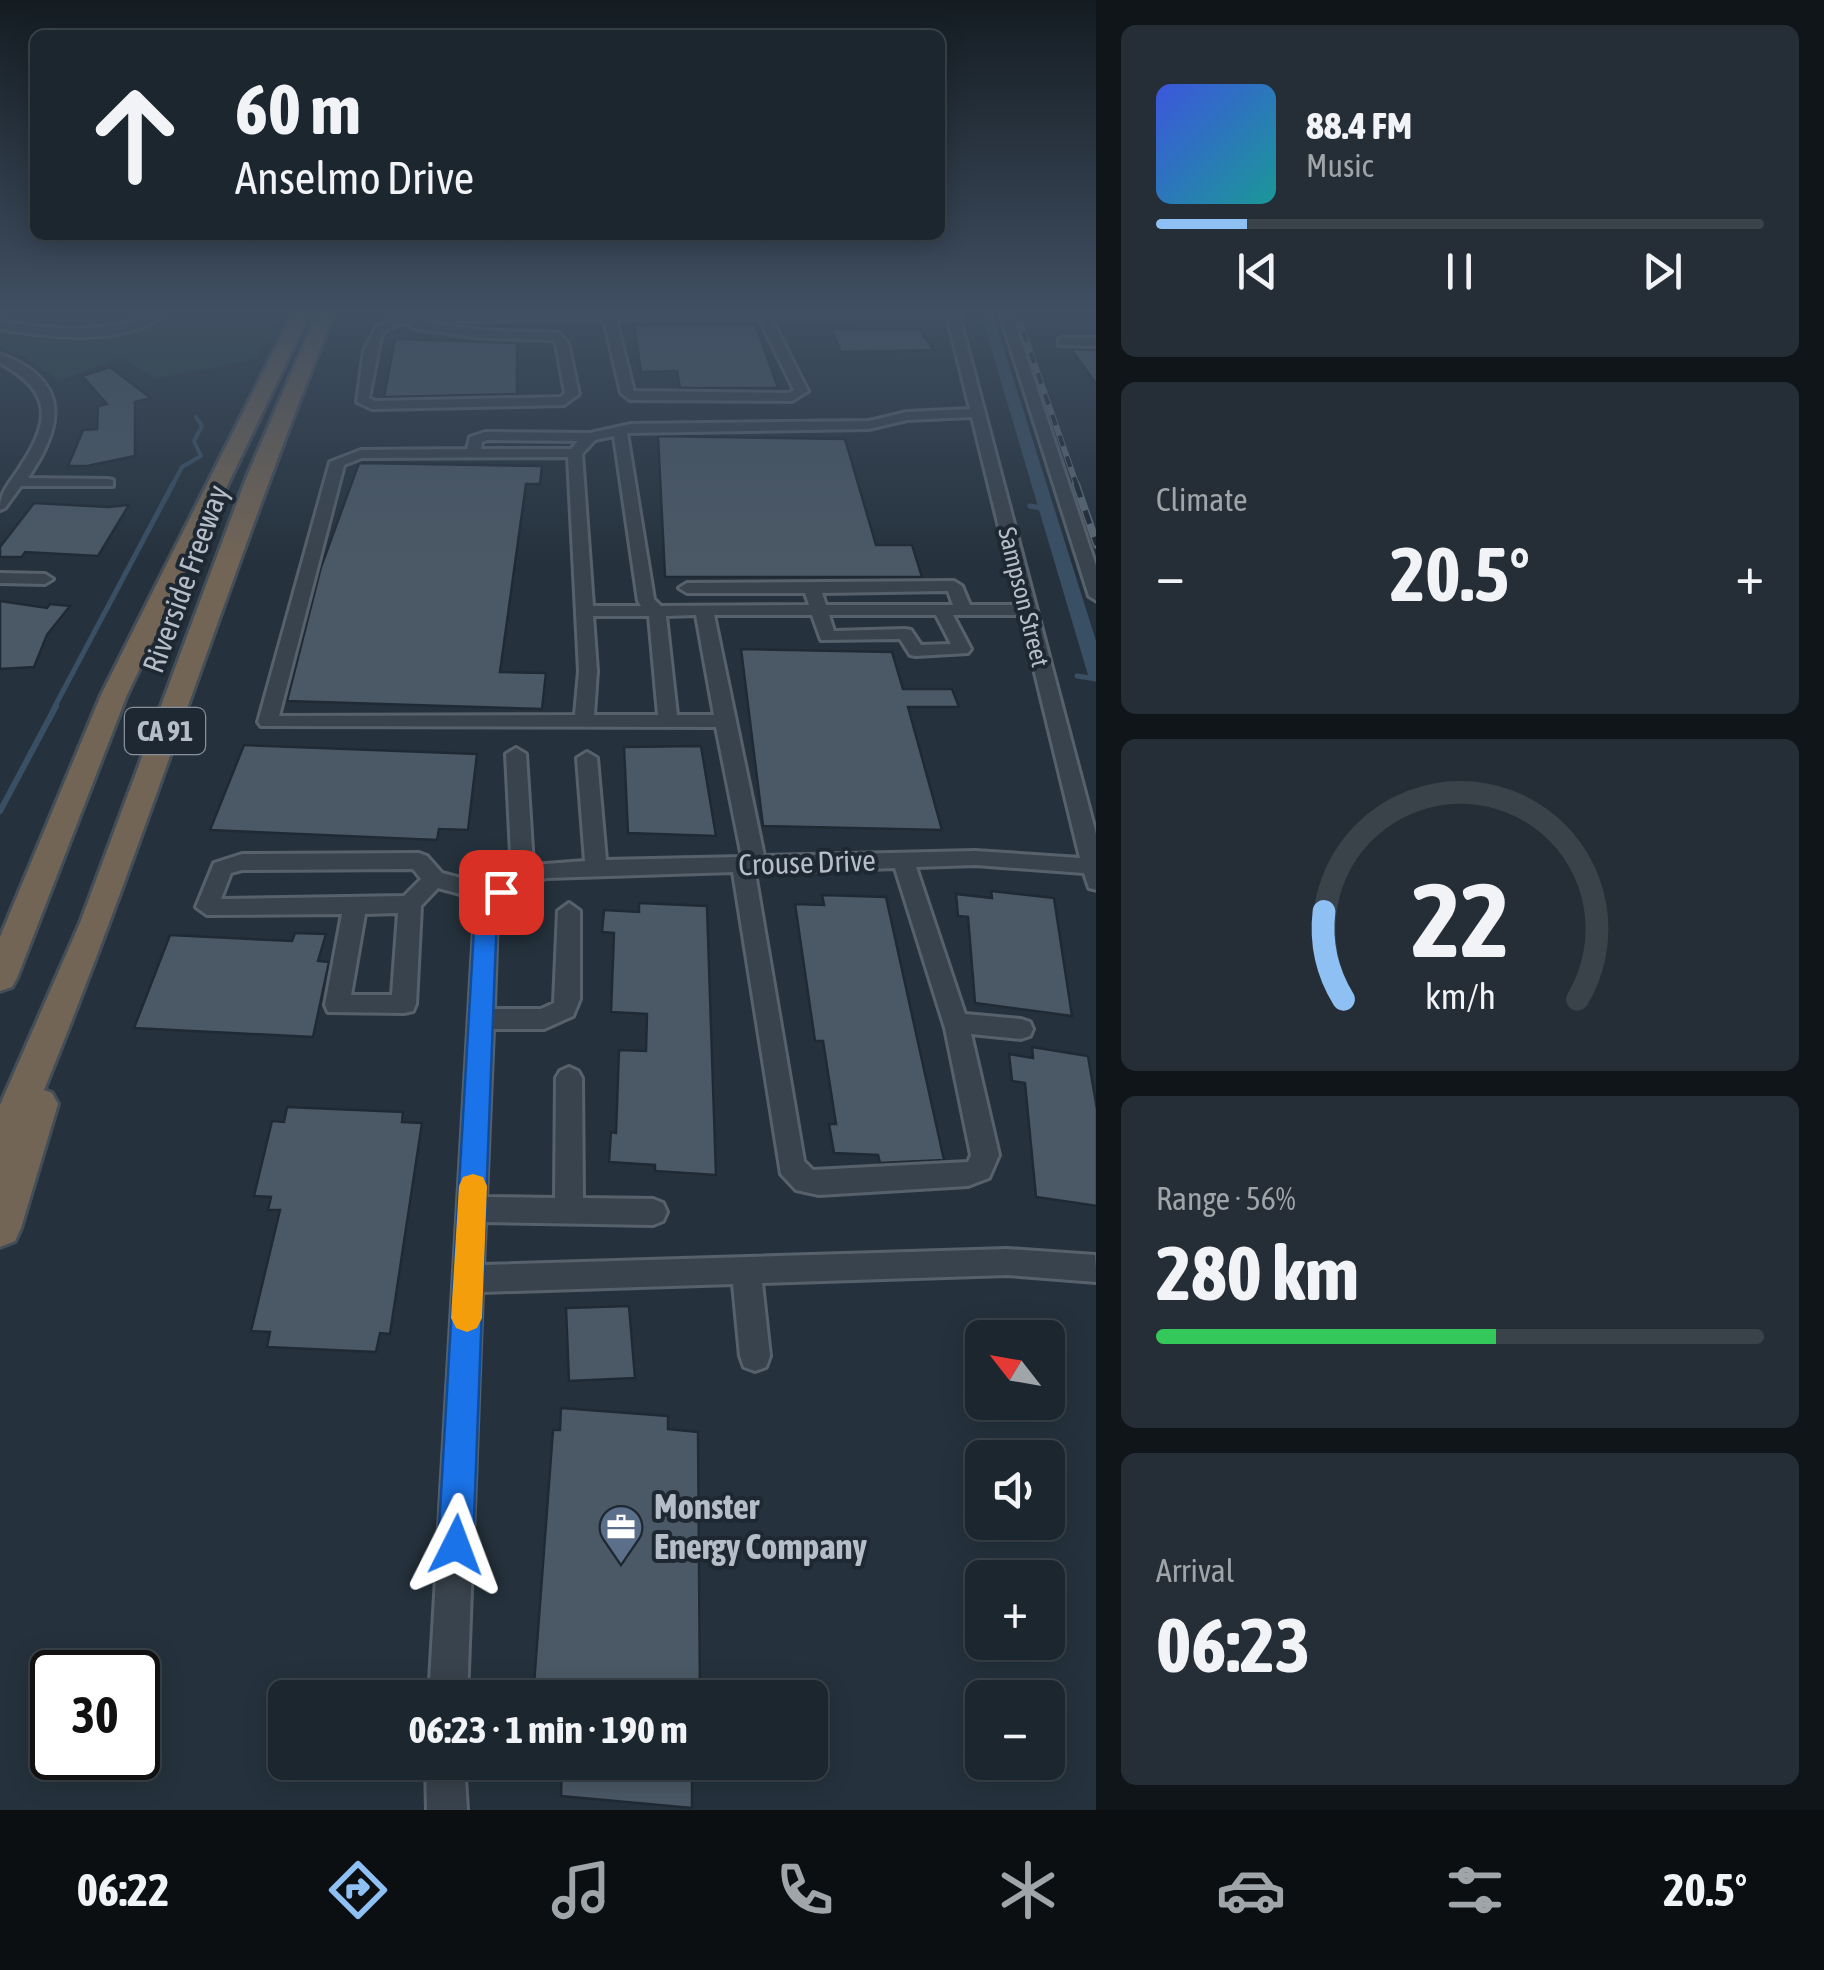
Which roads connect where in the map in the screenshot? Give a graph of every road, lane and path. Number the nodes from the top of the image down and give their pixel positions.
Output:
1 (46, 395) edge
2 (263, 395) edge
3 (292, 395) edge
4 (363, 395) edge
5 (570, 395) edge
6 (631, 395) edge
7 (794, 395) edge
8 (974, 395) edge
9 (1032, 395) edge
10 (978, 412) junction
11 (620, 431) junction
12 (590, 437) junction
13 (574, 452) junction
14 (474, 453) junction
15 (17, 482) junction
16 (108, 483) dead end
17 (0, 505) edge
18 (0, 578) edge
19 (45, 579) dead end
20 (687, 588) dead end
21 (812, 588) junction
22 (1096, 596) edge
23 (704, 610) junction
24 (821, 610) junction
25 (942, 610) junction
26 (964, 610) junction
27 (1028, 610) junction
28 (584, 611) junction
29 (657, 611) junction
30 (668, 720) junction
31 (724, 720) junction
32 (584, 721) junction
33 (516, 754) dead end
34 (587, 758) dead end
35 (904, 860) junction
36 (749, 865) junction
37 (596, 868) junction
38 (1094, 874) edge
39 (523, 875) junction
40 (434, 879) junction
41 (498, 896) junction
42 (410, 904) junction
43 (355, 906) junction
44 (569, 911) dead end
45 (96, 923) junction
46 (0, 978) edge
47 (481, 1019) junction
48 (955, 1023) junction
49 (1021, 1030) dead end
50 (569, 1078) dead end
51 (0, 1149) edge
52 (472, 1209) junction
53 (569, 1210) junction
54 (653, 1212) dead end
55 (0, 1228) edge
56 (1095, 1269) edge
57 (746, 1270) junction
58 (468, 1278) junction
59 (755, 1356) dead end
60 (449, 1680) edge
61 (445, 1780) edge
62 (446, 1810) edge

1 - 15 street
2 - 46 highway, Riverside Freeway / CA 91
3 - 45 highway, Riverside Freeway / CA 91
4 - 5 street
6 - 7 street
8 - 10 street, Sampson Street
9 - 22 street
10 - 11 street
10 - 27 street, Sampson Street
11 - 12 street
11 - 29 street
12 - 13 street
12 - 14 street
13 - 14 street
13 - 28 street
14 - 32 street
15 - 16 street
15 - 17 street
18 - 19 street
20 - 21 street
21 - 24 street
21 - 26 street
23 - 24 street
23 - 29 street
23 - 31 street
24 - 25 street
24 - 25 street
25 - 26 street
26 - 27 street
27 - 38 street, Sampson Street
28 - 29 street
28 - 32 street
29 - 30 street
30 - 31 street
30 - 32 street
31 - 36 street
33 - 39 street
34 - 37 street
35 - 36 street, Crouse Drive
35 - 38 street, Crouse Drive
35 - 48 street
36 - 37 street, Crouse Drive
36 - 48 street
37 - 39 street, Crouse Drive
39 - 41 street
40 - 41 street
40 - 42 street
40 - 43 street
41 - 47 street
42 - 43 street
42 - 43 street
44 - 47 street
45 - 51 highway, Riverside Freeway / CA 91
45 - 55 highway
47 - 52 street
48 - 49 street
50 - 53 street
52 - 53 street
52 - 58 street
53 - 54 street
56 - 57 street
57 - 58 street
57 - 59 street
58 - 60 street
61 - 62 street

